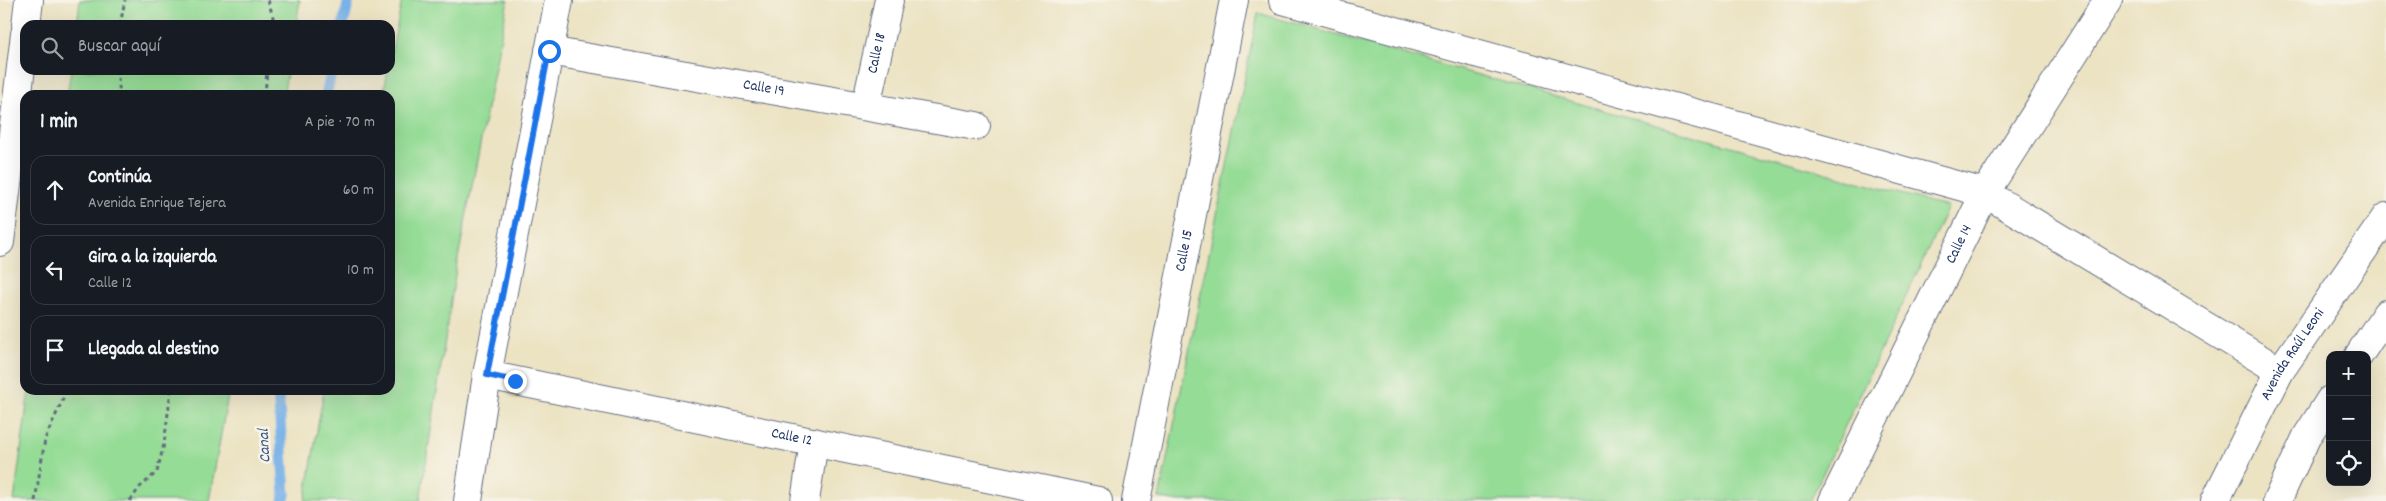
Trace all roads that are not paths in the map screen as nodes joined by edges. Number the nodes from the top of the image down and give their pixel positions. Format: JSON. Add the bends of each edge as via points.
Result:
{"nodes":[{"id":1,"x":29,"y":0,"type":"edge"},
{"id":2,"x":559,"y":0,"type":"edge"},
{"id":3,"x":889,"y":0,"type":"edge"},
{"id":4,"x":1234,"y":0,"type":"edge"},
{"id":5,"x":1282,"y":0,"type":"edge"},
{"id":6,"x":2108,"y":0,"type":"edge"},
{"id":7,"x":27,"y":20,"type":"edge"},
{"id":8,"x":549,"y":51,"type":"junction"},
{"id":9,"x":20,"y":75,"type":"edge"},
{"id":10,"x":866,"y":106,"type":"junction"},
{"id":11,"x":976,"y":126,"type":"dead end"},
{"id":12,"x":1986,"y":193,"type":"junction"},
{"id":13,"x":2386,"y":217,"type":"edge"},
{"id":14,"x":0,"y":242,"type":"edge"},
{"id":15,"x":2386,"y":314,"type":"edge"},
{"id":16,"x":2362,"y":351,"type":"edge"},
{"id":17,"x":2280,"y":370,"type":"junction"},
{"id":18,"x":487,"y":375,"type":"junction"},
{"id":19,"x":2326,"y":406,"type":"edge"},
{"id":20,"x":814,"y":442,"type":"junction"},
{"id":21,"x":468,"y":501,"type":"edge"},
{"id":22,"x":805,"y":501,"type":"edge"},
{"id":23,"x":1098,"y":501,"type":"edge"},
{"id":24,"x":1136,"y":501,"type":"edge"},
{"id":25,"x":1833,"y":501,"type":"edge"},
{"id":26,"x":2215,"y":501,"type":"edge"},
{"id":27,"x":2277,"y":501,"type":"edge"}],
"edges":[{"from":1,"to":7,"type":"street"},
{"from":2,"to":8,"type":"street"},
{"from":3,"to":10,"type":"street","name":"Calle 18"},
{"from":4,"to":24,"type":"street","name":"Calle 15"},
{"from":5,"to":12,"type":"street"},
{"from":6,"to":12,"type":"street","name":"Calle 14"},
{"from":8,"to":10,"type":"street","name":"Calle 19"},
{"from":8,"to":18,"type":"street"},
{"from":9,"to":14,"type":"street"},
{"from":10,"to":11,"type":"street","name":"Calle 19"},
{"from":12,"to":17,"type":"street"},
{"from":12,"to":25,"type":"street","name":"Calle 14"},
{"from":13,"to":17,"type":"street","name":"Avenida Raúl Leoni"},
{"from":15,"to":16,"type":"street"},
{"from":17,"to":26,"type":"street","name":"Avenida Raúl Leoni"},
{"from":18,"to":20,"type":"street","name":"Calle 12"},
{"from":18,"to":21,"type":"street"},
{"from":19,"to":27,"type":"street","via":[[2306,436]]},
{"from":20,"to":22,"type":"street"},
{"from":20,"to":23,"type":"street","name":"Calle 12"}]}
